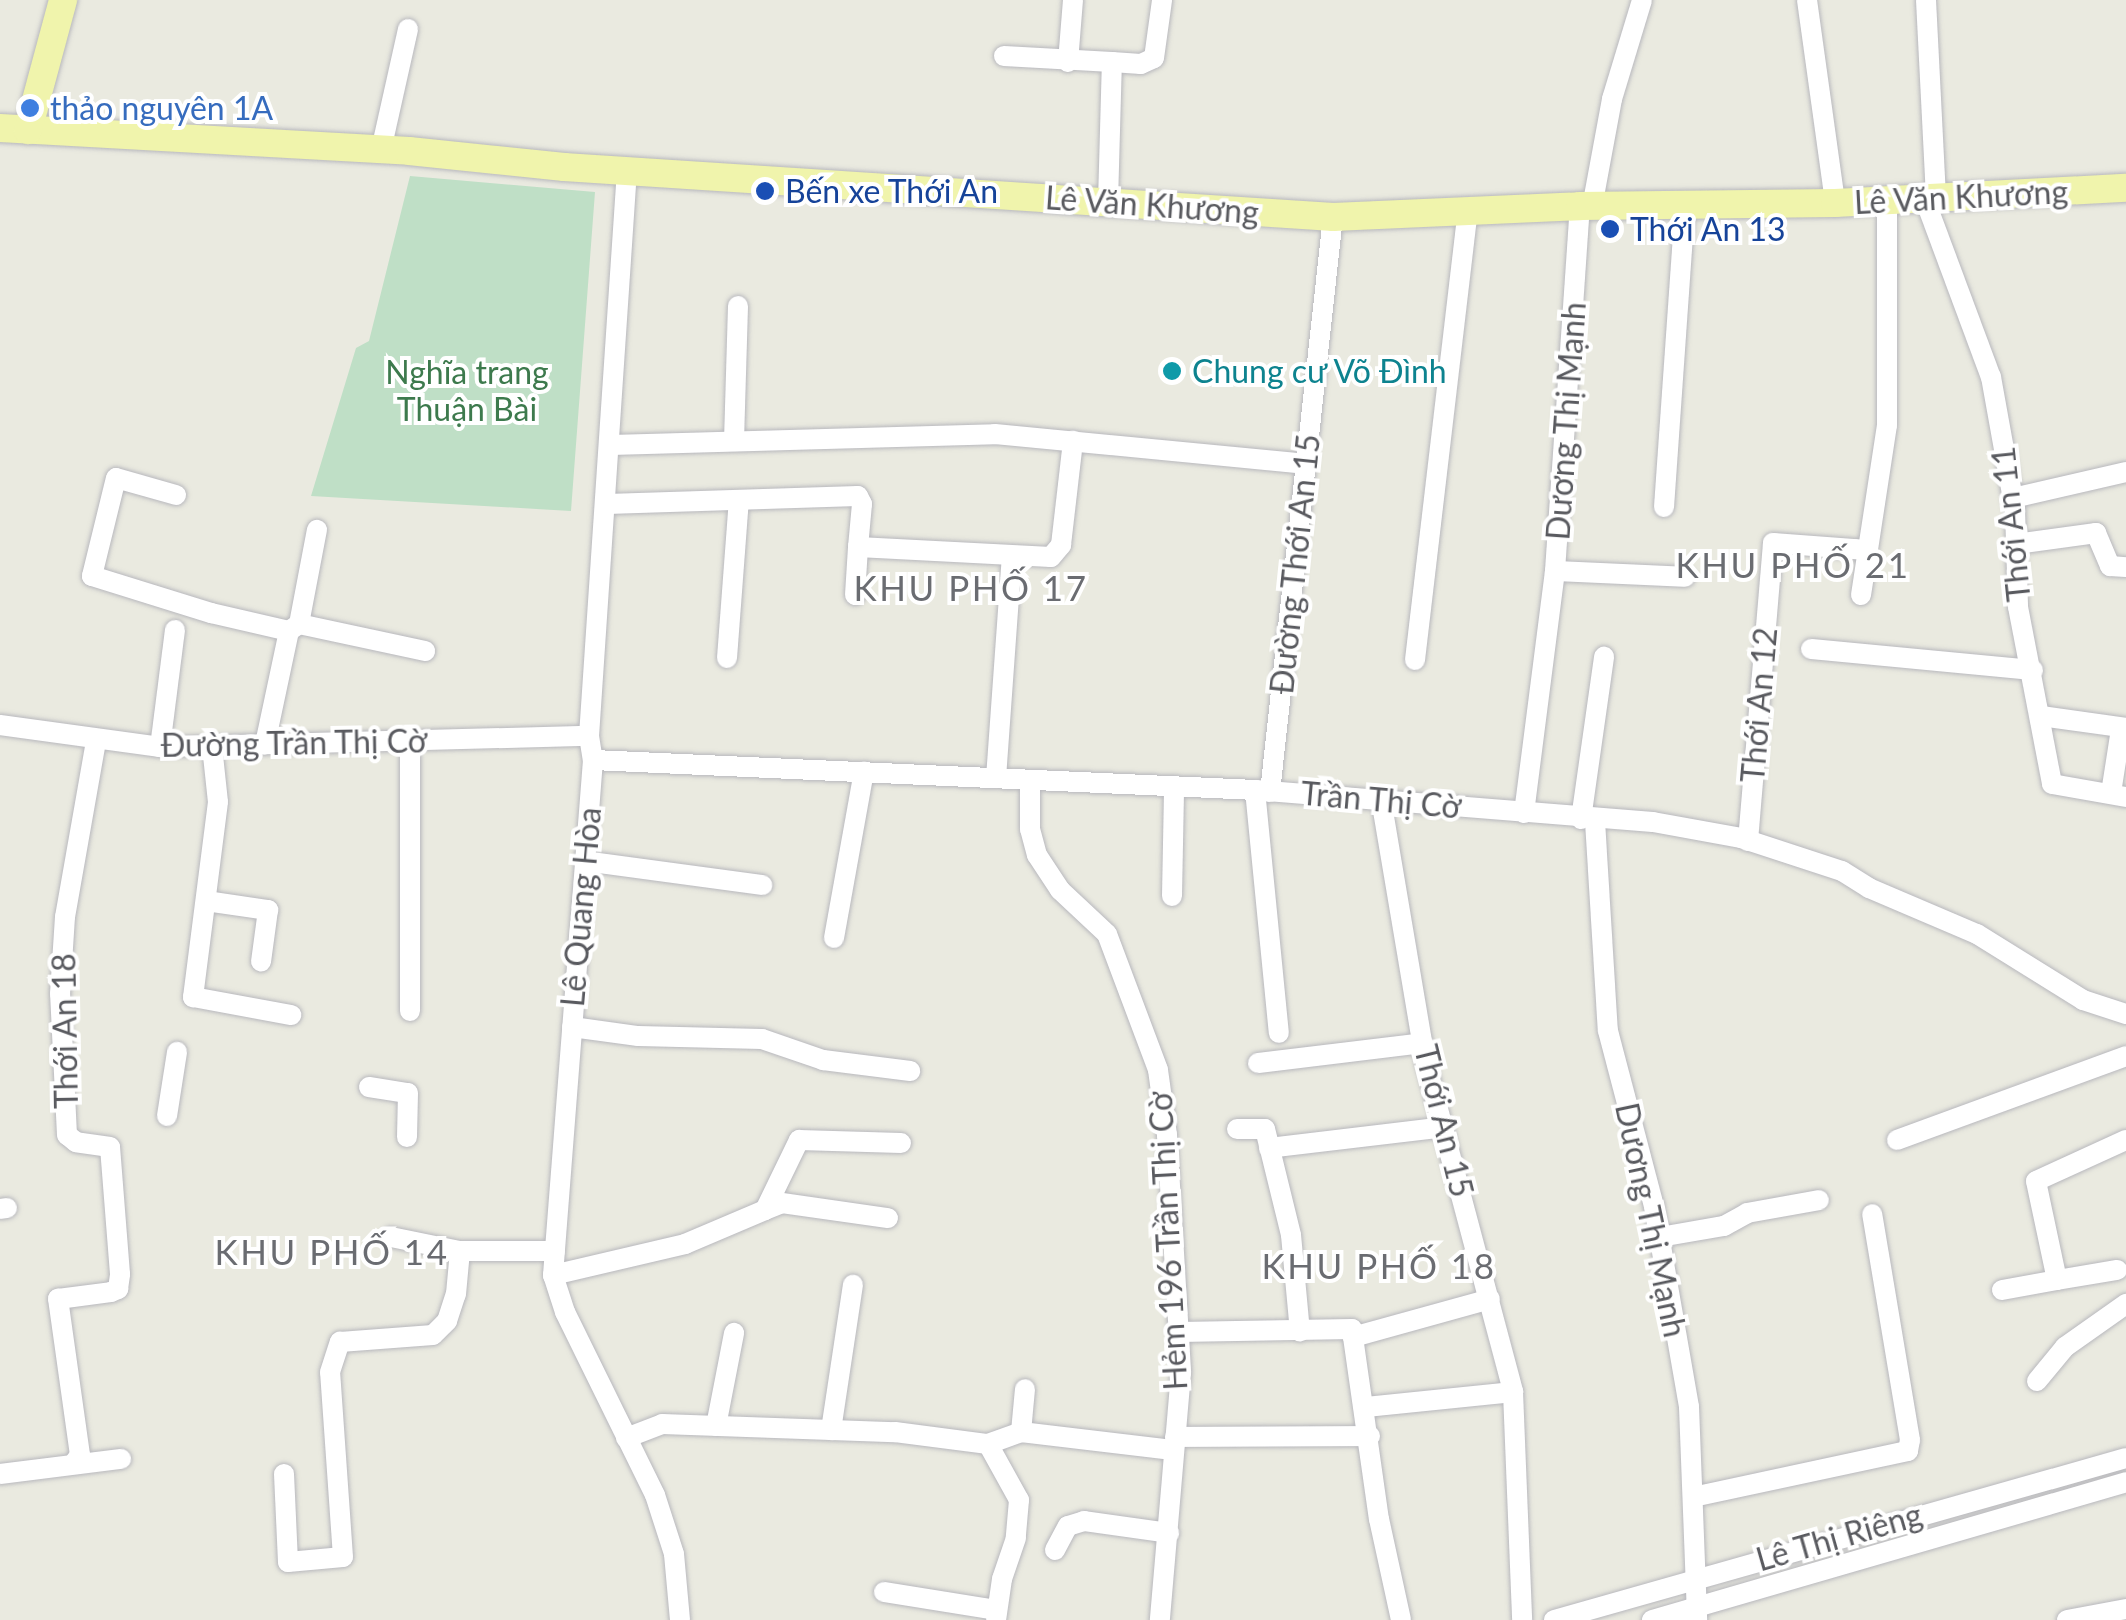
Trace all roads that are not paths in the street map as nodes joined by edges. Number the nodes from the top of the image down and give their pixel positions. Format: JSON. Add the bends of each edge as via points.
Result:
{"nodes":[{"id":1,"x":63,"y":0,"type":"edge"},
{"id":2,"x":1072,"y":0,"type":"edge"},
{"id":3,"x":1162,"y":0,"type":"edge"},
{"id":4,"x":1642,"y":0,"type":"edge"},
{"id":5,"x":1806,"y":0,"type":"edge"},
{"id":6,"x":1926,"y":0,"type":"edge"},
{"id":7,"x":408,"y":29,"type":"dead end"},
{"id":8,"x":1004,"y":56,"type":"dead end"},
{"id":9,"x":1068,"y":62,"type":"junction"},
{"id":10,"x":1112,"y":62,"type":"junction"},
{"id":11,"x":14,"y":129,"type":"edge"},
{"id":12,"x":381,"y":150,"type":"junction"},
{"id":13,"x":626,"y":170,"type":"junction"},
{"id":14,"x":2126,"y":188,"type":"edge"},
{"id":15,"x":1931,"y":199,"type":"junction"},
{"id":16,"x":1887,"y":200,"type":"junction"},
{"id":17,"x":1108,"y":202,"type":"junction"},
{"id":18,"x":1835,"y":203,"type":"junction"},
{"id":19,"x":1586,"y":206,"type":"junction"},
{"id":20,"x":1685,"y":206,"type":"junction"},
{"id":21,"x":1468,"y":211,"type":"junction"},
{"id":22,"x":1333,"y":217,"type":"junction"},
{"id":23,"x":738,"y":306,"type":"dead end"},
{"id":24,"x":734,"y":440,"type":"junction"},
{"id":25,"x":1072,"y":441,"type":"junction"},
{"id":26,"x":611,"y":446,"type":"junction"},
{"id":27,"x":1306,"y":464,"type":"junction"},
{"id":28,"x":2126,"y":472,"type":"edge"},
{"id":29,"x":176,"y":496,"type":"dead end"},
{"id":30,"x":2012,"y":498,"type":"junction"},
{"id":31,"x":739,"y":500,"type":"junction"},
{"id":32,"x":608,"y":504,"type":"junction"},
{"id":33,"x":1664,"y":507,"type":"dead end"},
{"id":34,"x":317,"y":530,"type":"dead end"},
{"id":35,"x":2016,"y":544,"type":"junction"},
{"id":36,"x":858,"y":547,"type":"junction"},
{"id":37,"x":1868,"y":550,"type":"junction"},
{"id":38,"x":1012,"y":557,"type":"junction"},
{"id":39,"x":2126,"y":567,"type":"edge"},
{"id":40,"x":1556,"y":571,"type":"junction"},
{"id":41,"x":1685,"y":577,"type":"dead end"},
{"id":42,"x":855,"y":595,"type":"dead end"},
{"id":43,"x":1860,"y":595,"type":"dead end"},
{"id":44,"x":294,"y":627,"type":"junction"},
{"id":45,"x":175,"y":630,"type":"dead end"},
{"id":46,"x":1812,"y":649,"type":"dead end"},
{"id":47,"x":425,"y":651,"type":"dead end"},
{"id":48,"x":1604,"y":657,"type":"dead end"},
{"id":49,"x":727,"y":658,"type":"dead end"},
{"id":50,"x":1415,"y":660,"type":"dead end"},
{"id":51,"x":2032,"y":670,"type":"junction"},
{"id":52,"x":2040,"y":716,"type":"junction"},
{"id":53,"x":0,"y":726,"type":"edge"},
{"id":54,"x":2124,"y":728,"type":"edge"},
{"id":55,"x":589,"y":736,"type":"junction"},
{"id":56,"x":96,"y":741,"type":"junction"},
{"id":57,"x":410,"y":741,"type":"junction"},
{"id":58,"x":265,"y":744,"type":"junction"},
{"id":59,"x":212,"y":746,"type":"junction"},
{"id":60,"x":160,"y":747,"type":"junction"},
{"id":61,"x":593,"y":760,"type":"junction"},
{"id":62,"x":864,"y":772,"type":"junction"},
{"id":63,"x":996,"y":778,"type":"junction"},
{"id":64,"x":1030,"y":780,"type":"junction"},
{"id":65,"x":1174,"y":786,"type":"junction"},
{"id":66,"x":1262,"y":791,"type":"junction"},
{"id":67,"x":2119,"y":795,"type":"edge"},
{"id":68,"x":1382,"y":799,"type":"junction"},
{"id":69,"x":1524,"y":813,"type":"junction"},
{"id":70,"x":1588,"y":820,"type":"junction"},
{"id":71,"x":1748,"y":841,"type":"junction"},
{"id":72,"x":584,"y":861,"type":"junction"},
{"id":73,"x":762,"y":885,"type":"dead end"},
{"id":74,"x":1172,"y":896,"type":"dead end"},
{"id":75,"x":206,"y":901,"type":"junction"},
{"id":76,"x":834,"y":938,"type":"dead end"},
{"id":77,"x":261,"y":962,"type":"dead end"},
{"id":78,"x":410,"y":1012,"type":"dead end"},
{"id":79,"x":2126,"y":1014,"type":"edge"},
{"id":80,"x":291,"y":1015,"type":"dead end"},
{"id":81,"x":572,"y":1027,"type":"junction"},
{"id":82,"x":1279,"y":1032,"type":"dead end"},
{"id":83,"x":1422,"y":1044,"type":"junction"},
{"id":84,"x":176,"y":1052,"type":"dead end"},
{"id":85,"x":2126,"y":1056,"type":"edge"},
{"id":86,"x":1258,"y":1063,"type":"dead end"},
{"id":87,"x":910,"y":1071,"type":"dead end"},
{"id":88,"x":369,"y":1087,"type":"dead end"},
{"id":89,"x":167,"y":1116,"type":"dead end"},
{"id":90,"x":1444,"y":1127,"type":"junction"},
{"id":91,"x":1237,"y":1129,"type":"dead end"},
{"id":92,"x":407,"y":1136,"type":"dead end"},
{"id":93,"x":1898,"y":1140,"type":"dead end"},
{"id":94,"x":2126,"y":1140,"type":"edge"},
{"id":95,"x":901,"y":1143,"type":"dead end"},
{"id":96,"x":1269,"y":1148,"type":"junction"},
{"id":97,"x":1819,"y":1200,"type":"dead end"},
{"id":98,"x":765,"y":1210,"type":"junction"},
{"id":99,"x":1872,"y":1214,"type":"dead end"},
{"id":100,"x":888,"y":1218,"type":"dead end"},
{"id":101,"x":390,"y":1237,"type":"dead end"},
{"id":102,"x":1660,"y":1237,"type":"junction"},
{"id":103,"x":460,"y":1251,"type":"junction"},
{"id":104,"x":554,"y":1252,"type":"junction"},
{"id":105,"x":2117,"y":1270,"type":"dead end"},
{"id":106,"x":553,"y":1275,"type":"junction"},
{"id":107,"x":2057,"y":1280,"type":"junction"},
{"id":108,"x":853,"y":1285,"type":"dead end"},
{"id":109,"x":2002,"y":1290,"type":"dead end"},
{"id":110,"x":1490,"y":1299,"type":"junction"},
{"id":111,"x":2126,"y":1304,"type":"edge"},
{"id":112,"x":1179,"y":1332,"type":"junction"},
{"id":113,"x":1300,"y":1332,"type":"junction"},
{"id":114,"x":734,"y":1333,"type":"dead end"},
{"id":115,"x":1353,"y":1337,"type":"junction"},
{"id":116,"x":2037,"y":1381,"type":"dead end"},
{"id":117,"x":1025,"y":1389,"type":"dead end"},
{"id":118,"x":1513,"y":1392,"type":"junction"},
{"id":119,"x":1366,"y":1407,"type":"junction"},
{"id":120,"x":716,"y":1426,"type":"junction"},
{"id":121,"x":831,"y":1430,"type":"junction"},
{"id":122,"x":1020,"y":1432,"type":"junction"},
{"id":123,"x":1370,"y":1436,"type":"junction"},
{"id":124,"x":626,"y":1438,"type":"junction"},
{"id":125,"x":988,"y":1444,"type":"junction"},
{"id":126,"x":1174,"y":1444,"type":"junction"},
{"id":127,"x":2126,"y":1458,"type":"edge"},
{"id":128,"x":121,"y":1459,"type":"dead end"},
{"id":129,"x":74,"y":1462,"type":"junction"},
{"id":130,"x":0,"y":1474,"type":"edge"},
{"id":131,"x":284,"y":1474,"type":"dead end"},
{"id":132,"x":2126,"y":1482,"type":"edge"},
{"id":133,"x":1692,"y":1496,"type":"junction"},
{"id":134,"x":1169,"y":1533,"type":"junction"},
{"id":135,"x":1055,"y":1550,"type":"dead end"},
{"id":136,"x":1696,"y":1578,"type":"junction"},
{"id":137,"x":884,"y":1592,"type":"dead end"},
{"id":138,"x":2126,"y":1608,"type":"edge"},
{"id":139,"x":1697,"y":1613,"type":"edge"},
{"id":140,"x":996,"y":1615,"type":"edge"},
{"id":141,"x":680,"y":1620,"type":"edge"},
{"id":142,"x":1160,"y":1620,"type":"edge"},
{"id":143,"x":1401,"y":1620,"type":"edge"},
{"id":144,"x":1522,"y":1620,"type":"edge"},
{"id":145,"x":1554,"y":1620,"type":"edge"},
{"id":146,"x":1652,"y":1620,"type":"edge"},
{"id":147,"x":2068,"y":1620,"type":"edge"}],
"edges":[{"from":1,"to":11,"type":"main road"},
{"from":2,"to":9,"type":"street"},
{"from":3,"to":10,"type":"street","via":[[1154,58]]},
{"from":4,"to":19,"type":"street","name":"Dương Thị Mạnh"},
{"from":5,"to":18,"type":"street"},
{"from":6,"to":15,"type":"street","name":"Thới An 11"},
{"from":7,"to":12,"type":"street"},
{"from":8,"to":9,"type":"street"},
{"from":9,"to":10,"type":"street"},
{"from":10,"to":17,"type":"street"},
{"from":11,"to":12,"type":"main road","name":"Lê Văn Khương"},
{"from":12,"to":13,"type":"main road","name":"Lê Văn Khương"},
{"from":13,"to":17,"type":"main road","name":"Lê Văn Khương"},
{"from":13,"to":26,"type":"street","name":"Lê Quang Hòa"},
{"from":14,"to":15,"type":"main road","name":"Lê Văn Khương"},
{"from":15,"to":16,"type":"main road","name":"Lê Văn Khương"},
{"from":15,"to":30,"type":"street","name":"Thới An 11","via":[[1991,377]]},
{"from":16,"to":18,"type":"main road","name":"Lê Văn Khương"},
{"from":16,"to":37,"type":"street","via":[[1887,425]]},
{"from":17,"to":22,"type":"main road","name":"Lê Văn Khương"},
{"from":18,"to":20,"type":"main road","name":"Lê Văn Khương"},
{"from":19,"to":20,"type":"main road","name":"Lê Văn Khương"},
{"from":19,"to":21,"type":"main road","name":"Lê Văn Khương"},
{"from":19,"to":40,"type":"street","name":"Dương Thị Mạnh"},
{"from":20,"to":33,"type":"street"},
{"from":21,"to":22,"type":"main road","name":"Lê Văn Khương"},
{"from":21,"to":50,"type":"street"},
{"from":22,"to":27,"type":"street","name":"Đường Thới An 15"},
{"from":23,"to":24,"type":"street"},
{"from":24,"to":25,"type":"street","via":[[995,434]]},
{"from":24,"to":26,"type":"street"},
{"from":25,"to":27,"type":"street"},
{"from":25,"to":38,"type":"street","via":[[1060,548],[1051,557]]},
{"from":26,"to":32,"type":"street","name":"Lê Quang Hòa"},
{"from":27,"to":66,"type":"street","name":"Đường Thới An 15"},
{"from":28,"to":30,"type":"street"},
{"from":29,"to":44,"type":"street","via":[[116,478],[92,576],[210,613]]},
{"from":30,"to":35,"type":"street","name":"Thới An 11"},
{"from":31,"to":32,"type":"street"},
{"from":31,"to":36,"type":"street","via":[[860,496]]},
{"from":31,"to":49,"type":"street"},
{"from":32,"to":55,"type":"street","name":"Lê Quang Hòa"},
{"from":34,"to":44,"type":"street"},
{"from":35,"to":39,"type":"street","via":[[2096,533],[2110,566]]},
{"from":35,"to":51,"type":"street","name":"Thới An 11","via":[[2018,607]]},
{"from":36,"to":38,"type":"street"},
{"from":36,"to":42,"type":"street"},
{"from":37,"to":43,"type":"street"},
{"from":37,"to":71,"type":"street","name":"Thới An 12","via":[[1773,543]]},
{"from":38,"to":63,"type":"street"},
{"from":40,"to":41,"type":"street"},
{"from":40,"to":69,"type":"street","name":"Dương Thị Mạnh"},
{"from":44,"to":47,"type":"street"},
{"from":44,"to":58,"type":"street"},
{"from":45,"to":60,"type":"street"},
{"from":46,"to":51,"type":"street"},
{"from":48,"to":70,"type":"street","name":"Dương Thị Mạnh"},
{"from":51,"to":52,"type":"street","name":"Thới An 11"},
{"from":52,"to":54,"type":"street"},
{"from":52,"to":67,"type":"street","name":"Thới An 11","via":[[2052,784]]},
{"from":53,"to":56,"type":"street","name":"Đường Trần Thị Cờ"},
{"from":54,"to":67,"type":"street"},
{"from":55,"to":57,"type":"street","name":"Đường Trần Thị Cờ"},
{"from":55,"to":61,"type":"street","name":"Lê Quang Hòa"},
{"from":56,"to":60,"type":"street","name":"Đường Trần Thị Cờ"},
{"from":56,"to":129,"type":"street","name":"Thới An 18","via":[[64,917],[60,994],[67,1136],[110,1148],[120,1274],[111,1292],[58,1299],[80,1455]]},
{"from":57,"to":58,"type":"street","name":"Đường Trần Thị Cờ"},
{"from":57,"to":78,"type":"street"},
{"from":58,"to":59,"type":"street","name":"Đường Trần Thị Cờ"},
{"from":59,"to":60,"type":"street","name":"Đường Trần Thị Cờ"},
{"from":59,"to":75,"type":"street","via":[[218,802]]},
{"from":61,"to":62,"type":"street","name":"Trần Thị Cờ"},
{"from":61,"to":72,"type":"street","name":"Lê Quang Hòa"},
{"from":62,"to":63,"type":"street","name":"Trần Thị Cờ"},
{"from":62,"to":76,"type":"street"},
{"from":63,"to":64,"type":"street","name":"Trần Thị Cờ"},
{"from":64,"to":65,"type":"street","name":"Trần Thị Cờ"},
{"from":64,"to":112,"type":"street","name":"Hẻm 196 Trần Thị Cờ","via":[[1037,855],[1060,890],[1107,934],[1158,1070]]},
{"from":65,"to":66,"type":"street","name":"Trần Thị Cờ"},
{"from":65,"to":74,"type":"street"},
{"from":66,"to":68,"type":"street","name":"Trần Thị Cờ"},
{"from":66,"to":82,"type":"street","name":"Đường Thới An 15"},
{"from":68,"to":69,"type":"street","name":"Trần Thị Cờ"},
{"from":68,"to":83,"type":"street","name":"Thới An 15"},
{"from":69,"to":70,"type":"street","name":"Trần Thị Cờ"},
{"from":70,"to":71,"type":"street","name":"Trần Thị Cờ","via":[[1653,822]]},
{"from":70,"to":102,"type":"street","name":"Dương Thị Mạnh","via":[[1608,1031]]},
{"from":71,"to":79,"type":"street","name":"Trần Thị Cờ","via":[[1842,871],[1931,911],[2083,1000]]},
{"from":72,"to":73,"type":"street"},
{"from":72,"to":81,"type":"street","name":"Lê Quang Hòa"},
{"from":75,"to":77,"type":"street","via":[[268,910]]},
{"from":75,"to":80,"type":"street","via":[[193,997]]},
{"from":81,"to":87,"type":"street","via":[[762,1039],[823,1060]]},
{"from":81,"to":104,"type":"street","name":"Lê Quang Hòa"},
{"from":83,"to":86,"type":"street"},
{"from":83,"to":90,"type":"street","name":"Thới An 15"},
{"from":84,"to":89,"type":"street"},
{"from":85,"to":93,"type":"street"},
{"from":88,"to":92,"type":"street","via":[[408,1094]]},
{"from":90,"to":96,"type":"street"},
{"from":90,"to":110,"type":"street","name":"Thới An 15"},
{"from":91,"to":96,"type":"street","via":[[1265,1129]]},
{"from":94,"to":107,"type":"street","via":[[2036,1180]]},
{"from":95,"to":98,"type":"street","via":[[799,1140]]},
{"from":96,"to":113,"type":"street","via":[[1291,1234]]},
{"from":97,"to":102,"type":"street"},
{"from":98,"to":100,"type":"street","via":[[782,1202]]},
{"from":98,"to":106,"type":"street","via":[[685,1244]]},
{"from":99,"to":133,"type":"street","via":[[1908,1451]]},
{"from":101,"to":103,"type":"street"},
{"from":102,"to":133,"type":"street","name":"Dương Thị Mạnh","via":[[1689,1407]]},
{"from":103,"to":104,"type":"street"},
{"from":103,"to":131,"type":"street","via":[[456,1294],[447,1321],[434,1334],[340,1342],[330,1372],[342,1557],[288,1562]]},
{"from":104,"to":106,"type":"street","name":"Lê Quang Hòa"},
{"from":105,"to":107,"type":"street"},
{"from":106,"to":124,"type":"street","name":"Lê Quang Hòa"},
{"from":107,"to":109,"type":"street"},
{"from":108,"to":121,"type":"street"},
{"from":110,"to":115,"type":"street"},
{"from":110,"to":118,"type":"street","name":"Thới An 15"},
{"from":111,"to":116,"type":"street","via":[[2065,1347]]},
{"from":112,"to":113,"type":"street"},
{"from":112,"to":126,"type":"street","name":"Hẻm 196 Trần Thị Cờ"},
{"from":113,"to":115,"type":"street","via":[[1352,1330]]},
{"from":114,"to":120,"type":"street"},
{"from":115,"to":119,"type":"street"},
{"from":117,"to":122,"type":"street"},
{"from":118,"to":119,"type":"street"},
{"from":118,"to":144,"type":"street","name":"Thới An 15"},
{"from":119,"to":123,"type":"street"},
{"from":120,"to":121,"type":"street"},
{"from":120,"to":124,"type":"street","via":[[662,1424]]},
{"from":121,"to":125,"type":"street"},
{"from":122,"to":125,"type":"street"},
{"from":122,"to":126,"type":"street"},
{"from":123,"to":126,"type":"street"},
{"from":123,"to":143,"type":"street"},
{"from":124,"to":141,"type":"street","name":"Lê Quang Hòa","via":[[674,1554]]},
{"from":125,"to":140,"type":"street","via":[[1019,1500]]},
{"from":126,"to":134,"type":"street","name":"Hẻm 196 Trần Thị Cờ"},
{"from":127,"to":136,"type":"street","name":"Lê Thị Riêng"},
{"from":128,"to":129,"type":"street"},
{"from":129,"to":130,"type":"street"},
{"from":132,"to":139,"type":"street","name":"Lê Thị Riêng"},
{"from":133,"to":136,"type":"street","name":"Dương Thị Mạnh"},
{"from":134,"to":135,"type":"street","via":[[1084,1521],[1068,1526]]},
{"from":134,"to":142,"type":"street","name":"Hẻm 196 Trần Thị Cờ"},
{"from":136,"to":139,"type":"street","name":"Dương Thị Mạnh"},
{"from":136,"to":145,"type":"street","name":"Lê Thị Riêng"},
{"from":137,"to":140,"type":"street"},
{"from":138,"to":147,"type":"street"},
{"from":139,"to":146,"type":"street","name":"Lê Thị Riêng"}]}
